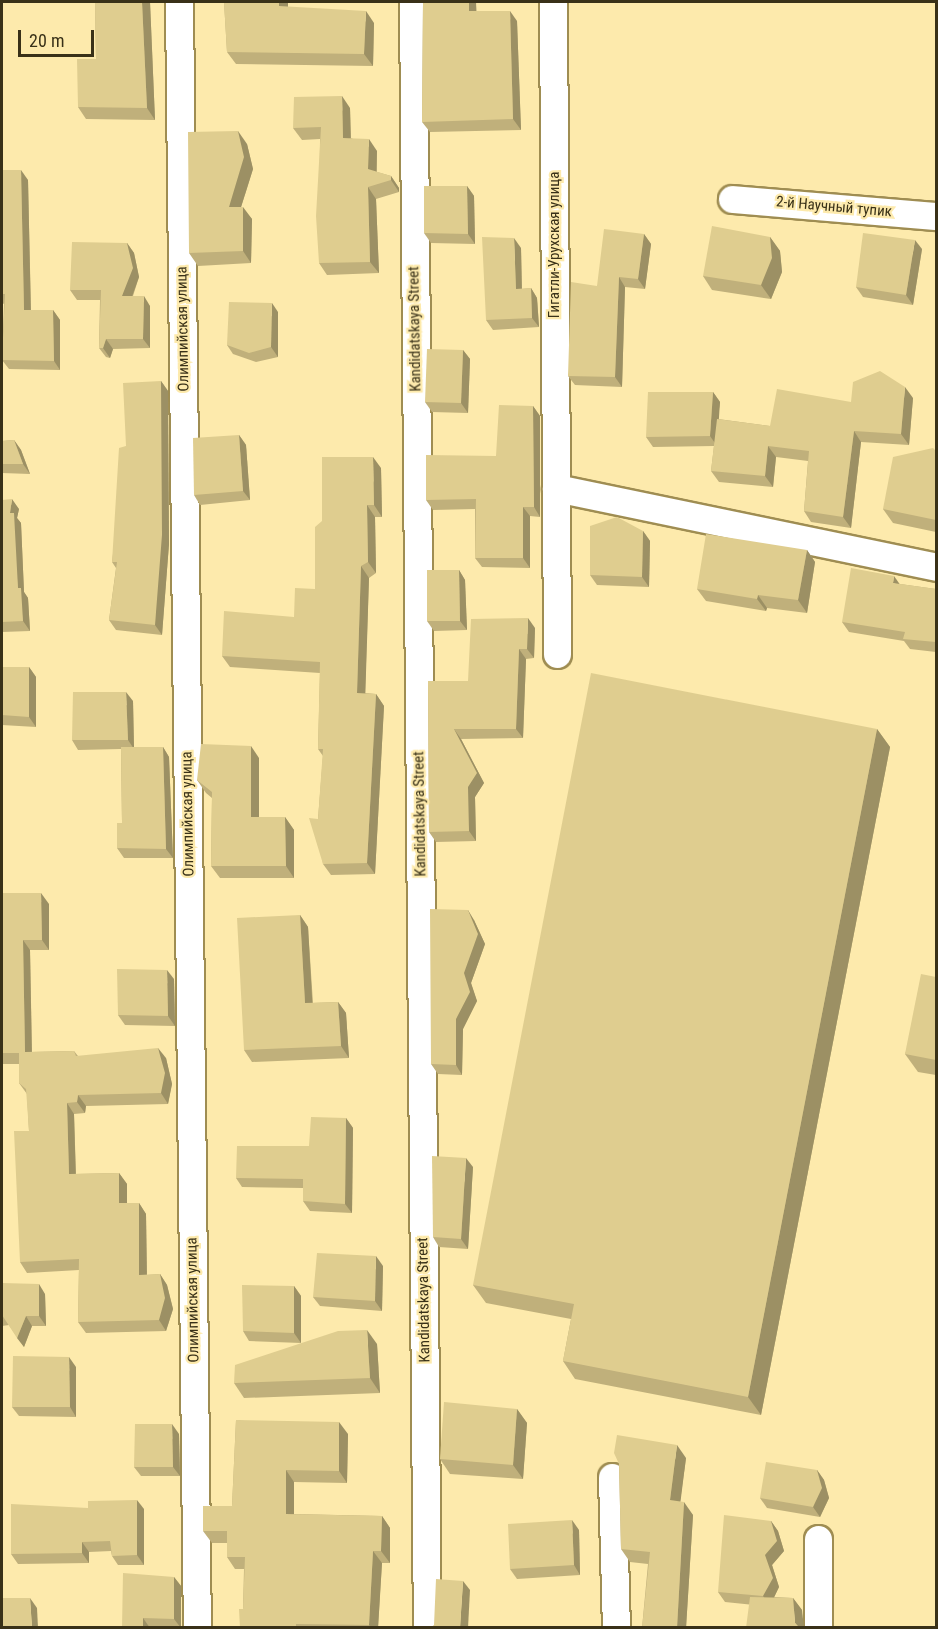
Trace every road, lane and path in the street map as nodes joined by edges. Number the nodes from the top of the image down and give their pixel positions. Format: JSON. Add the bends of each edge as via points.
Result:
{"nodes":[{"id":1,"x":179,"y":2,"type":"edge"},
{"id":2,"x":412,"y":2,"type":"edge"},
{"id":3,"x":553,"y":2,"type":"edge"},
{"id":4,"x":732,"y":199,"type":"dead end"},
{"id":5,"x":936,"y":216,"type":"edge"},
{"id":6,"x":556,"y":488,"type":"junction"},
{"id":7,"x":936,"y":567,"type":"edge"},
{"id":8,"x":557,"y":654,"type":"dead end"},
{"id":9,"x":612,"y":1478,"type":"dead end"},
{"id":10,"x":818,"y":1539,"type":"dead end"},
{"id":11,"x":197,"y":1628,"type":"edge"},
{"id":12,"x":427,"y":1628,"type":"edge"},
{"id":13,"x":616,"y":1628,"type":"edge"},
{"id":14,"x":818,"y":1628,"type":"edge"}],
"edges":[{"from":1,"to":11,"type":"street","name":"Олимпийская улица"},
{"from":2,"to":12,"type":"street","name":"Kandidatskaya Street"},
{"from":3,"to":6,"type":"street","name":"Гигатли-Урухская улица"},
{"from":4,"to":5,"type":"street","name":"2-й Научный тупик"},
{"from":6,"to":7,"type":"street"},
{"from":6,"to":8,"type":"street","name":"Гигатли-Урухская улица"},
{"from":9,"to":13,"type":"street"},
{"from":10,"to":14,"type":"street"}]}
